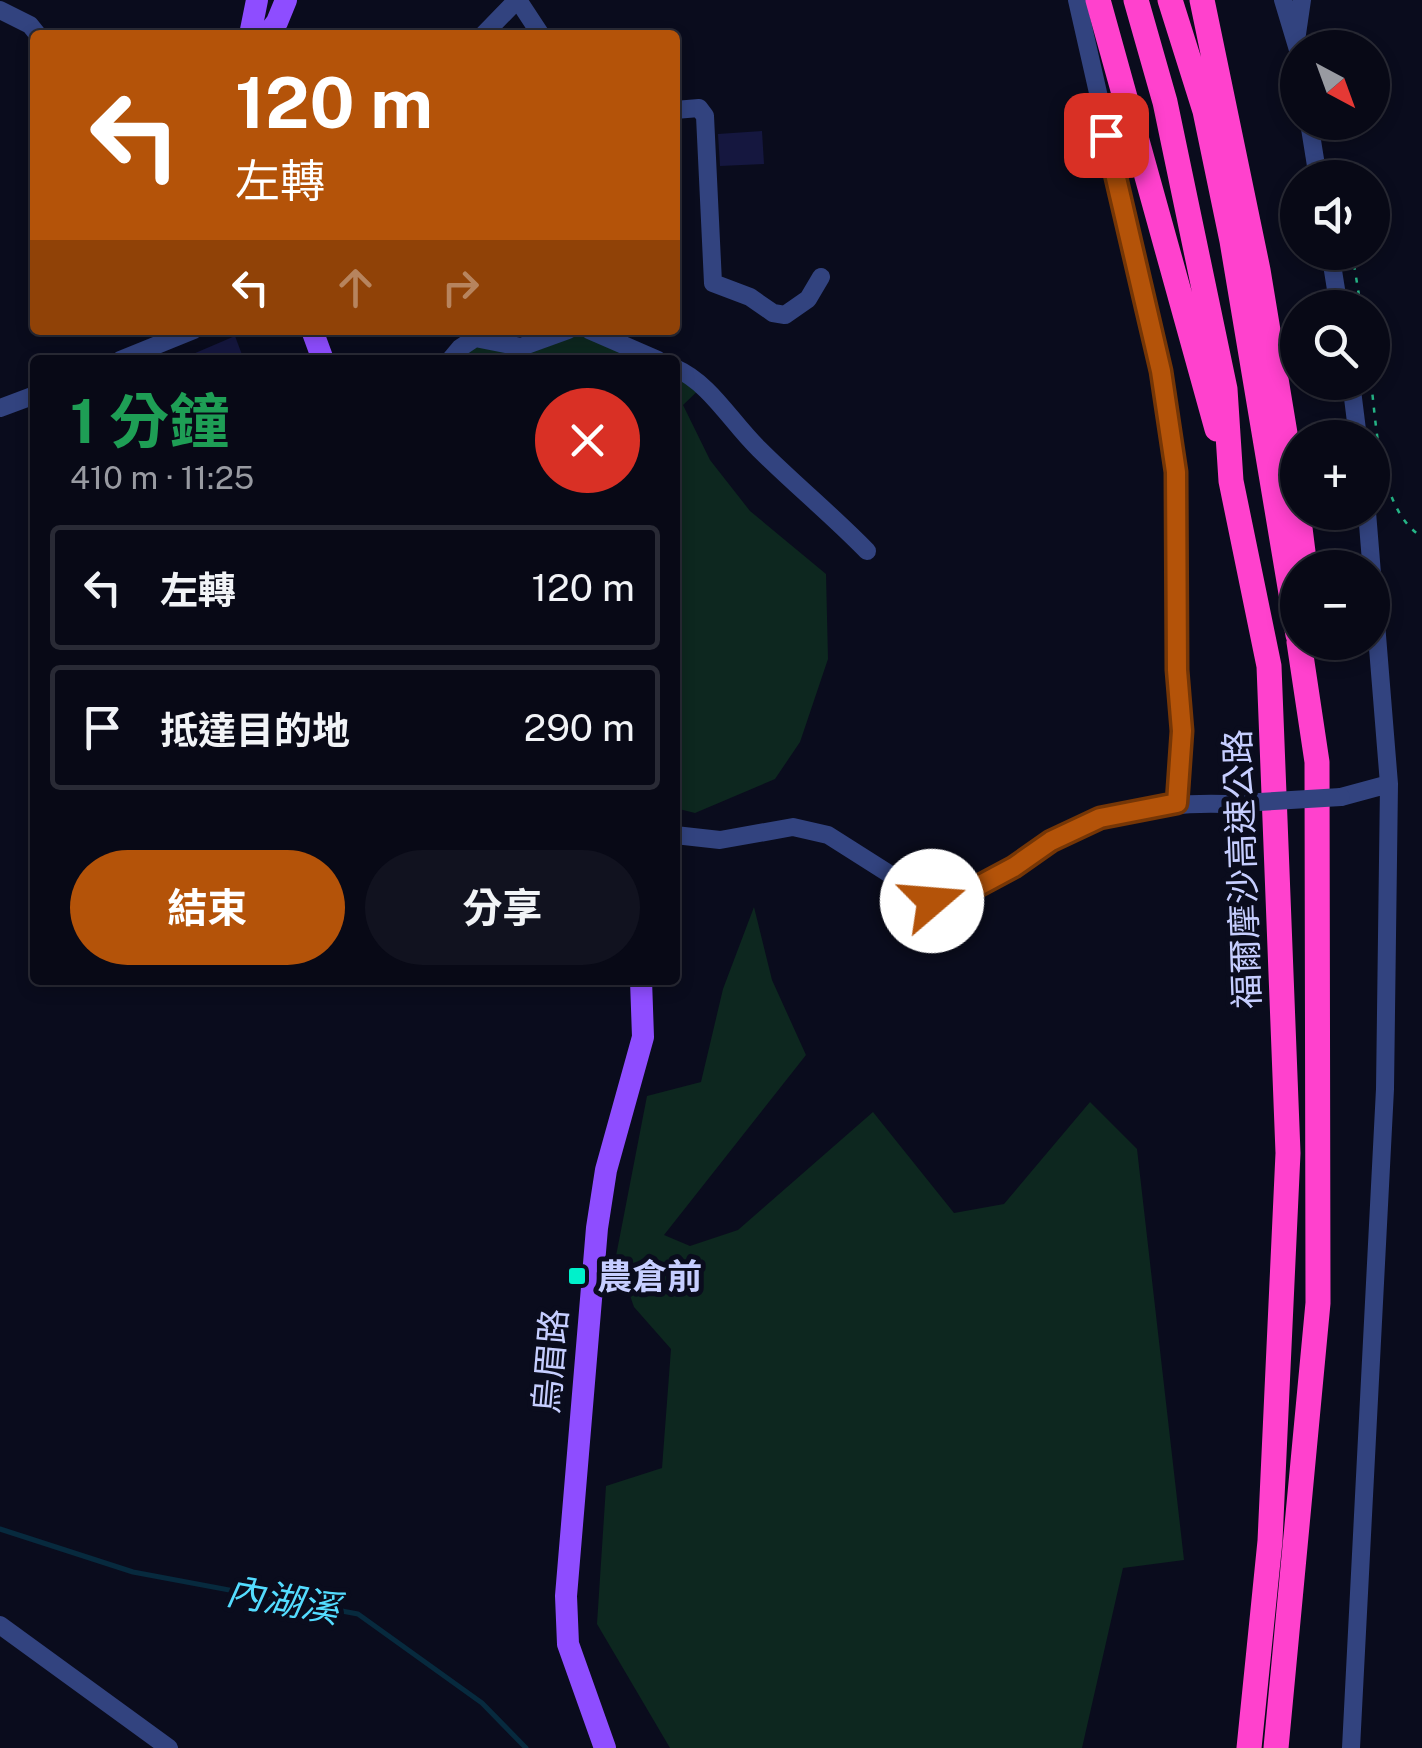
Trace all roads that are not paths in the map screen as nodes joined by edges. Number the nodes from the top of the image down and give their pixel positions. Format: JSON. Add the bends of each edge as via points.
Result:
{"nodes":[{"id":1,"x":257,"y":0,"type":"edge"},
{"id":2,"x":286,"y":0,"type":"edge"},
{"id":3,"x":518,"y":0,"type":"edge"},
{"id":4,"x":1077,"y":0,"type":"edge"},
{"id":5,"x":1098,"y":0,"type":"edge"},
{"id":6,"x":1136,"y":0,"type":"edge"},
{"id":7,"x":1170,"y":0,"type":"edge"},
{"id":8,"x":1202,"y":0,"type":"edge"},
{"id":9,"x":1283,"y":0,"type":"edge"},
{"id":10,"x":1302,"y":0,"type":"edge"},
{"id":11,"x":0,"y":10,"type":"edge"},
{"id":12,"x":34,"y":30,"type":"edge"},
{"id":13,"x":252,"y":30,"type":"edge"},
{"id":14,"x":271,"y":30,"type":"edge"},
{"id":15,"x":488,"y":30,"type":"edge"},
{"id":16,"x":537,"y":30,"type":"edge"},
{"id":17,"x":1292,"y":30,"type":"edge"},
{"id":18,"x":1299,"y":30,"type":"edge"},
{"id":19,"x":680,"y":110,"type":"edge"},
{"id":20,"x":821,"y":276,"type":"dead end"},
{"id":21,"x":182,"y":335,"type":"edge"},
{"id":22,"x":554,"y":335,"type":"edge"},
{"id":23,"x":600,"y":335,"type":"edge"},
{"id":24,"x":132,"y":355,"type":"edge"},
{"id":25,"x":454,"y":355,"type":"edge"},
{"id":26,"x":646,"y":355,"type":"edge"},
{"id":27,"x":680,"y":370,"type":"edge"},
{"id":28,"x":30,"y":397,"type":"edge"},
{"id":29,"x":0,"y":408,"type":"edge"},
{"id":30,"x":1283,"y":420,"type":"edge"},
{"id":31,"x":1232,"y":481,"type":"junction"},
{"id":32,"x":1368,"y":530,"type":"edge"},
{"id":33,"x":1284,"y":550,"type":"edge"},
{"id":34,"x":866,"y":551,"type":"dead end"},
{"id":35,"x":1302,"y":660,"type":"edge"},
{"id":36,"x":1311,"y":660,"type":"edge"},
{"id":37,"x":1317,"y":762,"type":"junction"},
{"id":38,"x":1389,"y":784,"type":"junction"},
{"id":39,"x":1177,"y":803,"type":"junction"},
{"id":40,"x":680,"y":835,"type":"edge"},
{"id":41,"x":641,"y":985,"type":"edge"},
{"id":42,"x":0,"y":1625,"type":"edge"},
{"id":43,"x":169,"y":1748,"type":"edge"},
{"id":44,"x":605,"y":1748,"type":"edge"},
{"id":45,"x":1248,"y":1748,"type":"edge"},
{"id":46,"x":1276,"y":1748,"type":"edge"},
{"id":47,"x":1351,"y":1748,"type":"edge"}],
"edges":[{"from":1,"to":13,"type":"main road"},
{"from":2,"to":14,"type":"main road"},
{"from":3,"to":15,"type":"street"},
{"from":3,"to":16,"type":"street"},
{"from":4,"to":39,"type":"street","via":[[1161,371],[1176,472],[1182,731]]},
{"from":5,"to":31,"type":"highway"},
{"from":6,"to":31,"type":"highway","name":"福爾摩沙高速公路","via":[[1165,102],[1225,389]]},
{"from":7,"to":33,"type":"highway","via":[[1205,111],[1232,241]]},
{"from":8,"to":30,"type":"highway"},
{"from":9,"to":17,"type":"street"},
{"from":10,"to":18,"type":"street"},
{"from":11,"to":12,"type":"street"},
{"from":19,"to":20,"type":"street","via":[[699,108],[705,116],[713,283],[785,315],[808,299]]},
{"from":21,"to":24,"type":"street"},
{"from":22,"to":25,"type":"street","via":[[520,347],[474,338]]},
{"from":23,"to":26,"type":"street"},
{"from":27,"to":34,"type":"street"},
{"from":28,"to":29,"type":"street"},
{"from":31,"to":45,"type":"highway","name":"福爾摩沙高速公路","via":[[1270,666],[1288,1153],[1270,1541]]},
{"from":32,"to":38,"type":"street"},
{"from":35,"to":37,"type":"highway","name":"福爾摩沙高速公路"},
{"from":36,"to":37,"type":"highway"},
{"from":37,"to":46,"type":"highway","name":"福爾摩沙高速公路","via":[[1318,1303]]},
{"from":38,"to":39,"type":"street","bridge":true,"via":[[1340,797]]},
{"from":38,"to":47,"type":"street","via":[[1385,1089]]},
{"from":39,"to":40,"type":"street","via":[[1100,818],[971,890],[932,901],[828,835],[793,827],[720,840]]},
{"from":41,"to":44,"type":"main road","name":"烏眉路","via":[[643,1036],[606,1170],[598,1228],[566,1596],[568,1644]]},
{"from":42,"to":43,"type":"street"}]}
